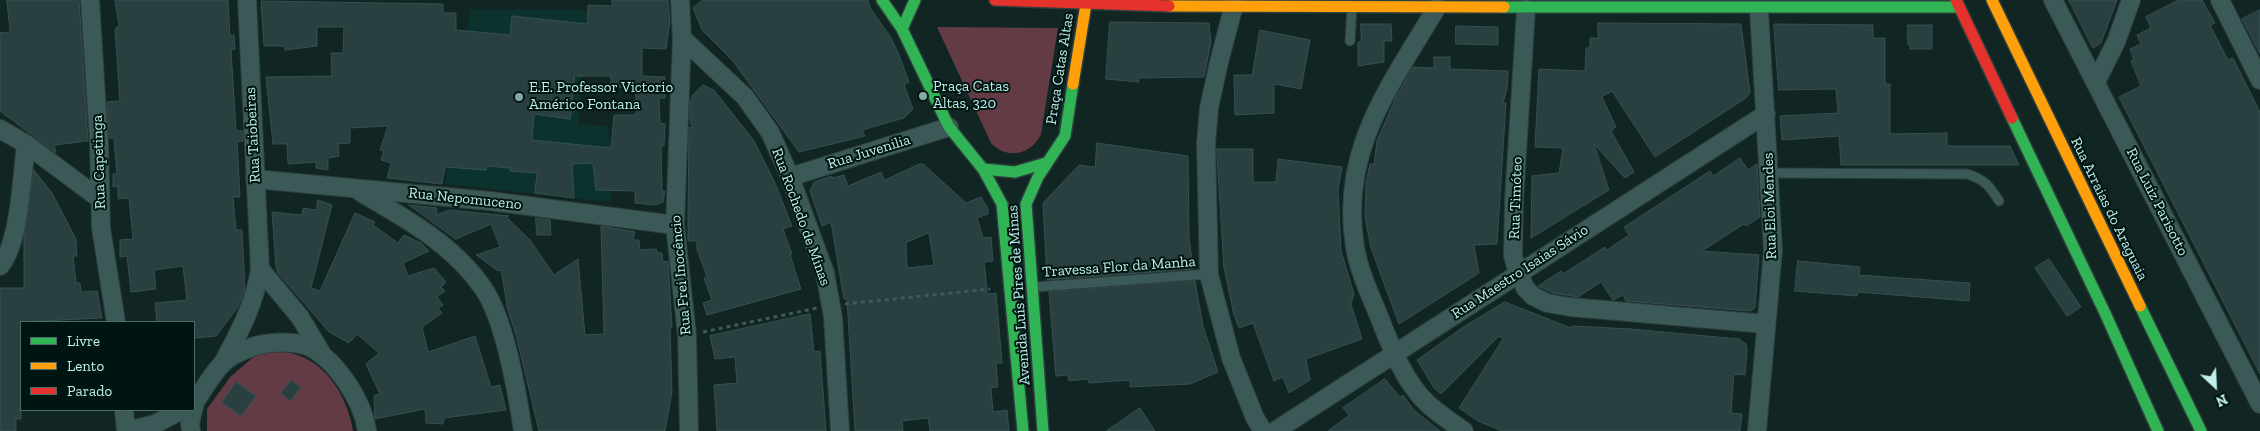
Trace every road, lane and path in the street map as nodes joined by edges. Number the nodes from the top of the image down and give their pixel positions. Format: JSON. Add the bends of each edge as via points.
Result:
{"nodes":[{"id":1,"x":90,"y":0,"type":"edge"},
{"id":2,"x":247,"y":0,"type":"edge"},
{"id":3,"x":680,"y":0,"type":"edge"},
{"id":4,"x":882,"y":0,"type":"edge"},
{"id":5,"x":915,"y":0,"type":"edge"},
{"id":6,"x":995,"y":0,"type":"edge"},
{"id":7,"x":1992,"y":0,"type":"edge"},
{"id":8,"x":2054,"y":0,"type":"edge"},
{"id":9,"x":2131,"y":0,"type":"edge"},
{"id":10,"x":2220,"y":0,"type":"edge"},
{"id":11,"x":1014,"y":1,"type":"edge"},
{"id":12,"x":1131,"y":2,"type":"edge"},
{"id":13,"x":1294,"y":3,"type":"edge"},
{"id":14,"x":1957,"y":3,"type":"edge"},
{"id":15,"x":1086,"y":4,"type":"junction"},
{"id":16,"x":1526,"y":4,"type":"edge"},
{"id":17,"x":1234,"y":5,"type":"junction"},
{"id":18,"x":1352,"y":6,"type":"junction"},
{"id":19,"x":1436,"y":7,"type":"junction"},
{"id":20,"x":1759,"y":10,"type":"junction"},
{"id":21,"x":902,"y":29,"type":"junction"},
{"id":22,"x":682,"y":38,"type":"junction"},
{"id":23,"x":1350,"y":41,"type":"dead end"},
{"id":24,"x":2260,"y":80,"type":"edge"},
{"id":25,"x":2096,"y":82,"type":"junction"},
{"id":26,"x":1766,"y":114,"type":"junction"},
{"id":27,"x":949,"y":127,"type":"junction"},
{"id":28,"x":0,"y":129,"type":"edge"},
{"id":29,"x":26,"y":144,"type":"junction"},
{"id":30,"x":1046,"y":162,"type":"junction"},
{"id":31,"x":983,"y":169,"type":"junction"},
{"id":32,"x":1770,"y":173,"type":"junction"},
{"id":33,"x":790,"y":177,"type":"junction"},
{"id":34,"x":256,"y":179,"type":"junction"},
{"id":35,"x":354,"y":188,"type":"junction"},
{"id":36,"x":100,"y":199,"type":"junction"},
{"id":37,"x":1999,"y":201,"type":"dead end"},
{"id":38,"x":675,"y":225,"type":"junction"},
{"id":39,"x":0,"y":266,"type":"edge"},
{"id":40,"x":260,"y":269,"type":"junction"},
{"id":41,"x":1518,"y":273,"type":"junction"},
{"id":42,"x":1209,"y":274,"type":"junction"},
{"id":43,"x":1032,"y":287,"type":"junction"},
{"id":44,"x":116,"y":321,"type":"edge"},
{"id":45,"x":1766,"y":324,"type":"junction"},
{"id":46,"x":1396,"y":352,"type":"junction"},
{"id":47,"x":323,"y":357,"type":"junction"},
{"id":48,"x":224,"y":361,"type":"junction"},
{"id":49,"x":195,"y":402,"type":"edge"},
{"id":50,"x":2260,"y":404,"type":"edge"},
{"id":51,"x":124,"y":411,"type":"edge"},
{"id":52,"x":182,"y":411,"type":"edge"},
{"id":53,"x":192,"y":411,"type":"edge"},
{"id":54,"x":127,"y":431,"type":"edge"},
{"id":55,"x":191,"y":431,"type":"edge"},
{"id":56,"x":367,"y":431,"type":"edge"},
{"id":57,"x":523,"y":431,"type":"edge"},
{"id":58,"x":689,"y":431,"type":"edge"},
{"id":59,"x":840,"y":431,"type":"edge"},
{"id":60,"x":1023,"y":431,"type":"edge"},
{"id":61,"x":1043,"y":431,"type":"edge"},
{"id":62,"x":1263,"y":431,"type":"edge"},
{"id":63,"x":1275,"y":431,"type":"edge"},
{"id":64,"x":1464,"y":431,"type":"edge"},
{"id":65,"x":1757,"y":431,"type":"edge"},
{"id":66,"x":2158,"y":431,"type":"edge"},
{"id":67,"x":2201,"y":431,"type":"edge"}],
"edges":[{"from":1,"to":36,"type":"street","name":"Rua Capetinga"},
{"from":2,"to":34,"type":"street","name":"Rua Taiobeiras"},
{"from":3,"to":22,"type":"street","name":"Rua Frei Inocêncio"},
{"from":4,"to":21,"type":"main road"},
{"from":5,"to":21,"type":"main road"},
{"from":6,"to":11,"type":"main road"},
{"from":7,"to":67,"type":"main road","name":"Rua Arraias do Araguaia"},
{"from":8,"to":25,"type":"street","name":"Rua Luiz Parisotto"},
{"from":9,"to":25,"type":"street","via":[[2116,42]]},
{"from":10,"to":24,"type":"street"},
{"from":11,"to":15,"type":"main road"},
{"from":12,"to":15,"type":"main road"},
{"from":12,"to":17,"type":"main road"},
{"from":13,"to":17,"type":"main road"},
{"from":13,"to":18,"type":"main road"},
{"from":14,"to":20,"type":"main road"},
{"from":14,"to":66,"type":"main road"},
{"from":15,"to":30,"type":"main road","name":"Praça Catas Altas","via":[[1065,136],[1058,150]]},
{"from":16,"to":19,"type":"main road"},
{"from":16,"to":20,"type":"main road"},
{"from":16,"to":41,"type":"street","name":"Rua Timóteo","via":[[1514,201],[1513,256]]},
{"from":17,"to":42,"type":"street","via":[[1218,62],[1206,144]]},
{"from":18,"to":19,"type":"main road"},
{"from":18,"to":23,"type":"lane"},
{"from":19,"to":46,"type":"street","via":[[1373,116],[1361,148],[1350,204],[1355,248],[1362,272]]},
{"from":20,"to":26,"type":"street","name":"Rua Eloi Mendes"},
{"from":21,"to":27,"type":"main road"},
{"from":22,"to":33,"type":"street","name":"Rua Rochedo de Minas","via":[[745,97],[770,132]]},
{"from":22,"to":38,"type":"street","name":"Rua Frei Inocêncio"},
{"from":25,"to":50,"type":"street","name":"Rua Luiz Parisotto"},
{"from":26,"to":32,"type":"street","name":"Rua Eloi Mendes"},
{"from":26,"to":41,"type":"street","name":"Rua Maestro Isaias Sávio"},
{"from":27,"to":31,"type":"main road"},
{"from":27,"to":33,"type":"street","name":"Rua Juvenilia"},
{"from":28,"to":29,"type":"street"},
{"from":29,"to":36,"type":"street"},
{"from":29,"to":39,"type":"street","via":[[14,234],[10,250]]},
{"from":30,"to":31,"type":"main road","via":[[1011,174]]},
{"from":30,"to":43,"type":"main road","name":"Avenida Luís Pires de Minas","via":[[1034,179],[1026,204]]},
{"from":31,"to":60,"type":"main road","name":"Avenida Luís Pires de Minas","via":[[999,195],[1005,216]]},
{"from":32,"to":37,"type":"lane","via":[[1967,174],[1981,178]]},
{"from":32,"to":45,"type":"street","name":"Rua Eloi Mendes","via":[[1773,250]]},
{"from":33,"to":59,"type":"street","name":"Rua Rochedo de Minas","via":[[825,273],[833,317]]},
{"from":34,"to":35,"type":"street","name":"Rua Nepomuceno"},
{"from":34,"to":40,"type":"street","name":"Rua Taiobeiras"},
{"from":35,"to":38,"type":"street","name":"Rua Nepomuceno","via":[[490,201]]},
{"from":35,"to":57,"type":"street","via":[[408,219],[442,245],[484,288],[503,334]]},
{"from":36,"to":44,"type":"street","name":"Rua Capetinga","via":[[101,228]]},
{"from":38,"to":58,"type":"street","name":"Rua Frei Inocêncio","via":[[685,309]]},
{"from":40,"to":47,"type":"street","via":[[300,317]]},
{"from":40,"to":48,"type":"street","name":"Rua Taiobeiras","via":[[250,310]]},
{"from":41,"to":45,"type":"street","name":"Rua Timóteo","via":[[1533,296],[1548,303]]},
{"from":41,"to":46,"type":"street","name":"Rua Maestro Isaias Sávio"},
{"from":42,"to":43,"type":"lane","name":"Travessa Flor da Manha"},
{"from":42,"to":62,"type":"street","via":[[1230,358]]},
{"from":43,"to":61,"type":"main road","name":"Avenida Luís Pires de Minas"},
{"from":45,"to":65,"type":"street","name":"Rua Eloi Mendes"},
{"from":46,"to":63,"type":"street","name":"Rua Maestro Isaias Sávio"},
{"from":46,"to":64,"type":"street","via":[[1407,376],[1427,403]]},
{"from":47,"to":48,"type":"street","via":[[304,345],[284,342],[242,350]]},
{"from":47,"to":56,"type":"street","via":[[342,374],[354,394]]},
{"from":48,"to":49,"type":"street","name":"Rua Taiobeiras"},
{"from":51,"to":54,"type":"street"},
{"from":52,"to":54,"type":"street","via":[[155,424]]},
{"from":53,"to":55,"type":"street"}]}
